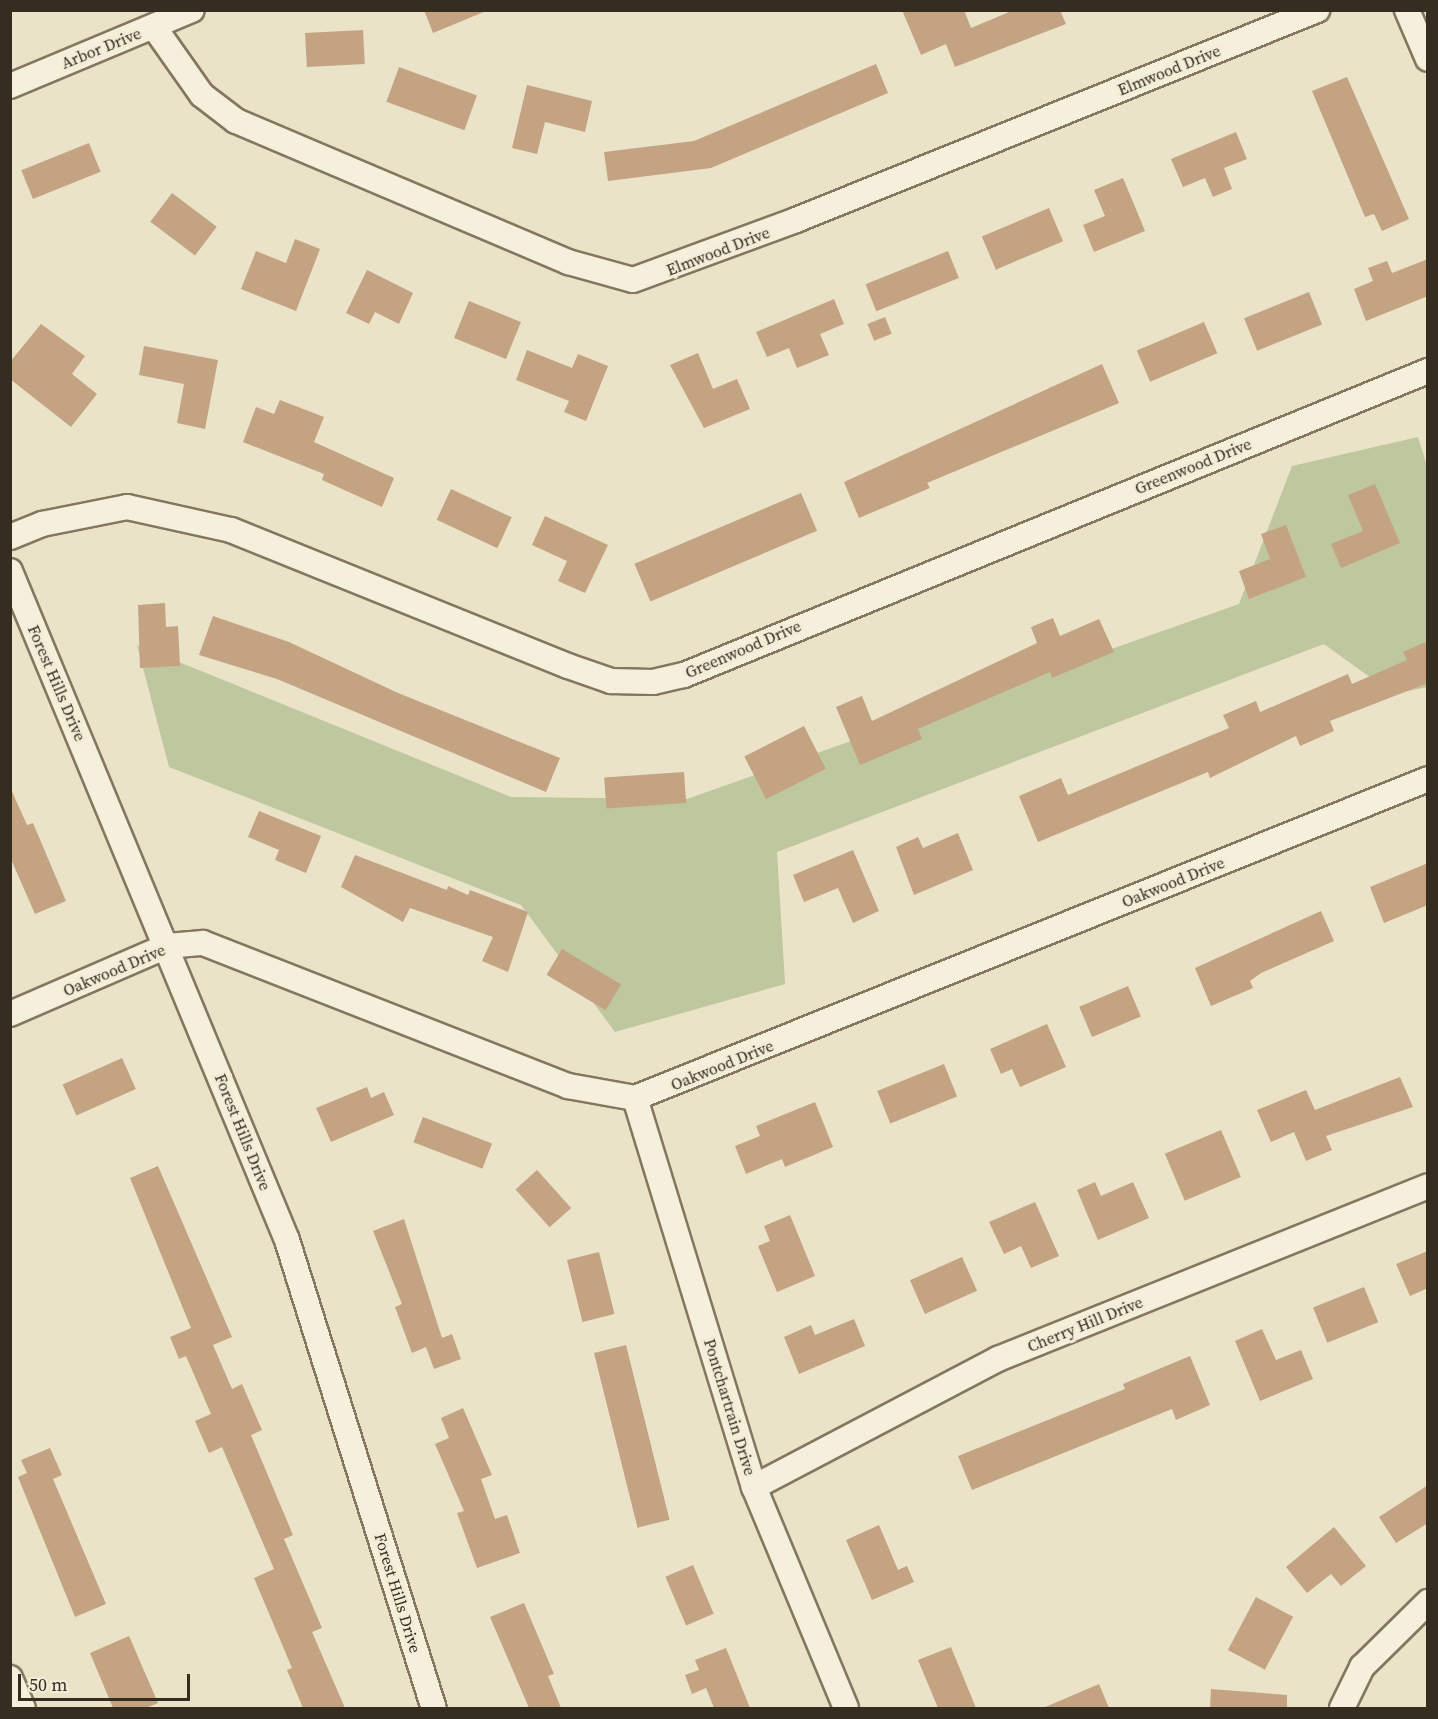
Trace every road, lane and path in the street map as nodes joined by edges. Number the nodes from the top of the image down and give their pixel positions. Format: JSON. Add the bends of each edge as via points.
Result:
{"nodes":[{"id":1,"x":192,"y":10,"type":"edge"},
{"id":2,"x":1317,"y":10,"type":"edge"},
{"id":3,"x":1407,"y":10,"type":"edge"},
{"id":4,"x":154,"y":27,"type":"junction"},
{"id":5,"x":1428,"y":59,"type":"edge"},
{"id":6,"x":10,"y":86,"type":"edge"},
{"id":7,"x":1428,"y":371,"type":"edge"},
{"id":8,"x":10,"y":537,"type":"edge"},
{"id":9,"x":10,"y":572,"type":"edge"},
{"id":10,"x":1428,"y":779,"type":"edge"},
{"id":11,"x":168,"y":946,"type":"junction"},
{"id":12,"x":10,"y":1014,"type":"edge"},
{"id":13,"x":635,"y":1098,"type":"junction"},
{"id":14,"x":1428,"y":1186,"type":"edge"},
{"id":15,"x":754,"y":1487,"type":"junction"},
{"id":16,"x":1428,"y":1602,"type":"edge"},
{"id":17,"x":10,"y":1678,"type":"edge"},
{"id":18,"x":23,"y":1708,"type":"edge"},
{"id":19,"x":434,"y":1708,"type":"edge"},
{"id":20,"x":846,"y":1708,"type":"edge"},
{"id":21,"x":1342,"y":1708,"type":"edge"}],
"edges":[{"from":1,"to":4,"type":"street","name":"Arbor Drive"},
{"from":2,"to":4,"type":"street","name":"Elmwood Drive","via":[[754,237],[633,280],[568,262],[236,121],[202,95]]},
{"from":3,"to":5,"type":"street"},
{"from":4,"to":6,"type":"street","name":"Arbor Drive"},
{"from":7,"to":8,"type":"street","name":"Greenwood Drive","via":[[684,675],[653,682],[611,681],[589,674],[231,530],[127,507],[42,524]]},
{"from":9,"to":11,"type":"street","name":"Forest Hills Drive"},
{"from":10,"to":13,"type":"street","name":"Oakwood Drive"},
{"from":11,"to":12,"type":"street","name":"Oakwood Drive"},
{"from":11,"to":13,"type":"street","name":"Oakwood Drive","via":[[202,943],[233,951],[568,1086]]},
{"from":11,"to":19,"type":"street","name":"Forest Hills Drive","via":[[287,1240]]},
{"from":13,"to":15,"type":"street","name":"Pontchartrain Drive"},
{"from":14,"to":15,"type":"street","name":"Cherry Hill Drive","via":[[998,1359]]},
{"from":15,"to":20,"type":"street","name":"Pontchartrain Drive"},
{"from":16,"to":21,"type":"street","via":[[1362,1667]]},
{"from":17,"to":18,"type":"street"}]}
